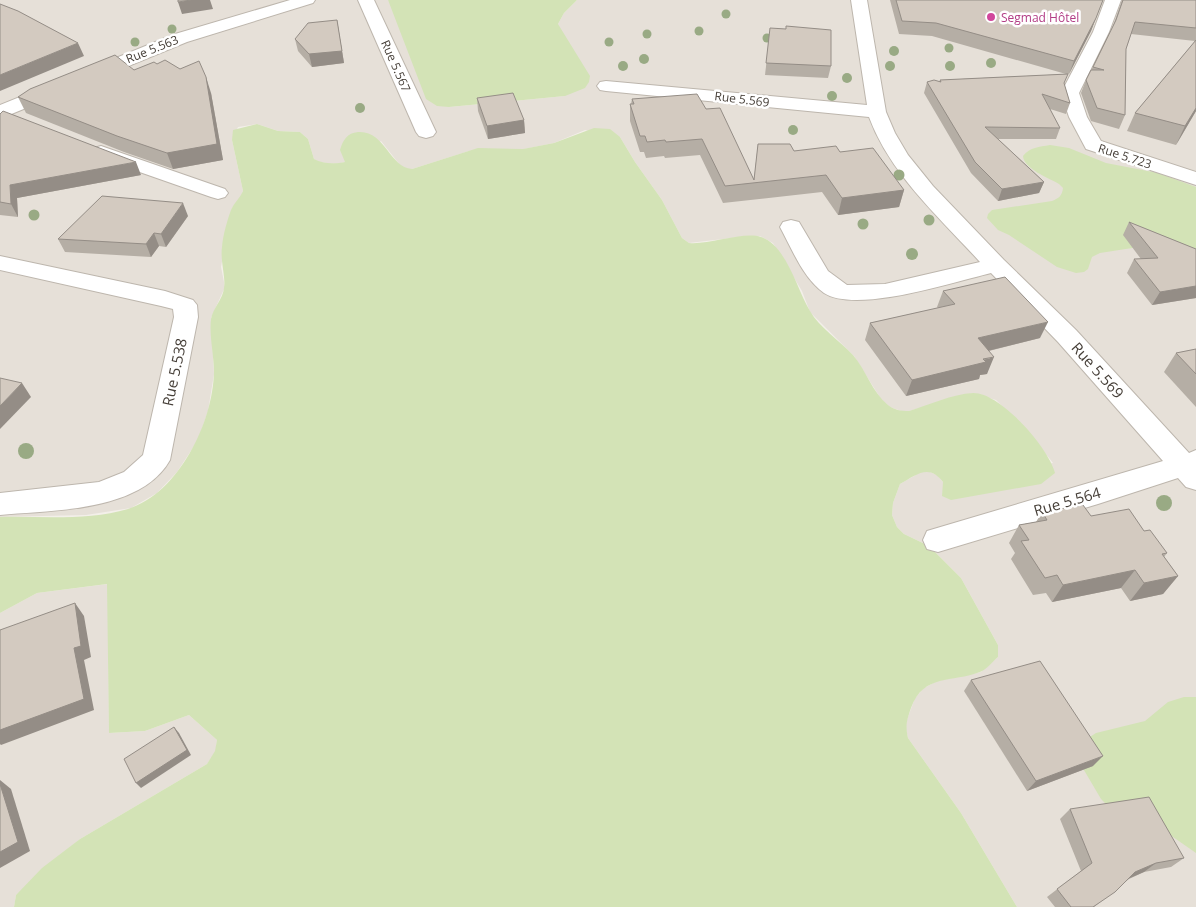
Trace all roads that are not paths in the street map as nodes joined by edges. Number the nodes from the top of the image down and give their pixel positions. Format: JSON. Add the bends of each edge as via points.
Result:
{"nodes":[{"id":1,"x":307,"y":0,"type":"edge"},
{"id":2,"x":366,"y":0,"type":"edge"},
{"id":3,"x":859,"y":0,"type":"edge"},
{"id":4,"x":1113,"y":0,"type":"edge"},
{"id":5,"x":606,"y":86,"type":"dead end"},
{"id":6,"x":1,"y":111,"type":"edge"},
{"id":7,"x":877,"y":112,"type":"junction"},
{"id":8,"x":28,"y":122,"type":"edge"},
{"id":9,"x":426,"y":132,"type":"dead end"},
{"id":10,"x":81,"y":144,"type":"edge"},
{"id":11,"x":1196,"y":179,"type":"edge"},
{"id":12,"x":218,"y":193,"type":"dead end"},
{"id":13,"x":791,"y":227,"type":"dead end"},
{"id":14,"x":0,"y":263,"type":"edge"},
{"id":15,"x":996,"y":266,"type":"junction"},
{"id":16,"x":1192,"y":468,"type":"edge"},
{"id":17,"x":0,"y":504,"type":"edge"},
{"id":18,"x":938,"y":540,"type":"dead end"}],
"edges":[{"from":1,"to":6,"type":"street","name":"Rue 5.563","via":[[181,38]]},
{"from":2,"to":9,"type":"street","name":"Rue 5.567"},
{"from":3,"to":7,"type":"street","name":"Rue 5.569"},
{"from":4,"to":11,"type":"street","name":"Rue 5.723","via":[[1101,32],[1070,93],[1078,117],[1093,145]]},
{"from":5,"to":7,"type":"street","name":"Rue 5.569"},
{"from":6,"to":8,"type":"street","name":"Rue 5.563"},
{"from":7,"to":15,"type":"street","name":"Rue 5.569","via":[[900,158]]},
{"from":10,"to":12,"type":"street"},
{"from":13,"to":15,"type":"street","via":[[819,276],[844,293],[885,291]]},
{"from":14,"to":17,"type":"street","name":"Rue 5.538","via":[[165,299],[184,305],[186,317],[156,460],[134,480],[102,493]]},
{"from":15,"to":16,"type":"street","name":"Rue 5.569"},
{"from":16,"to":18,"type":"street","name":"Rue 5.564"}]}
